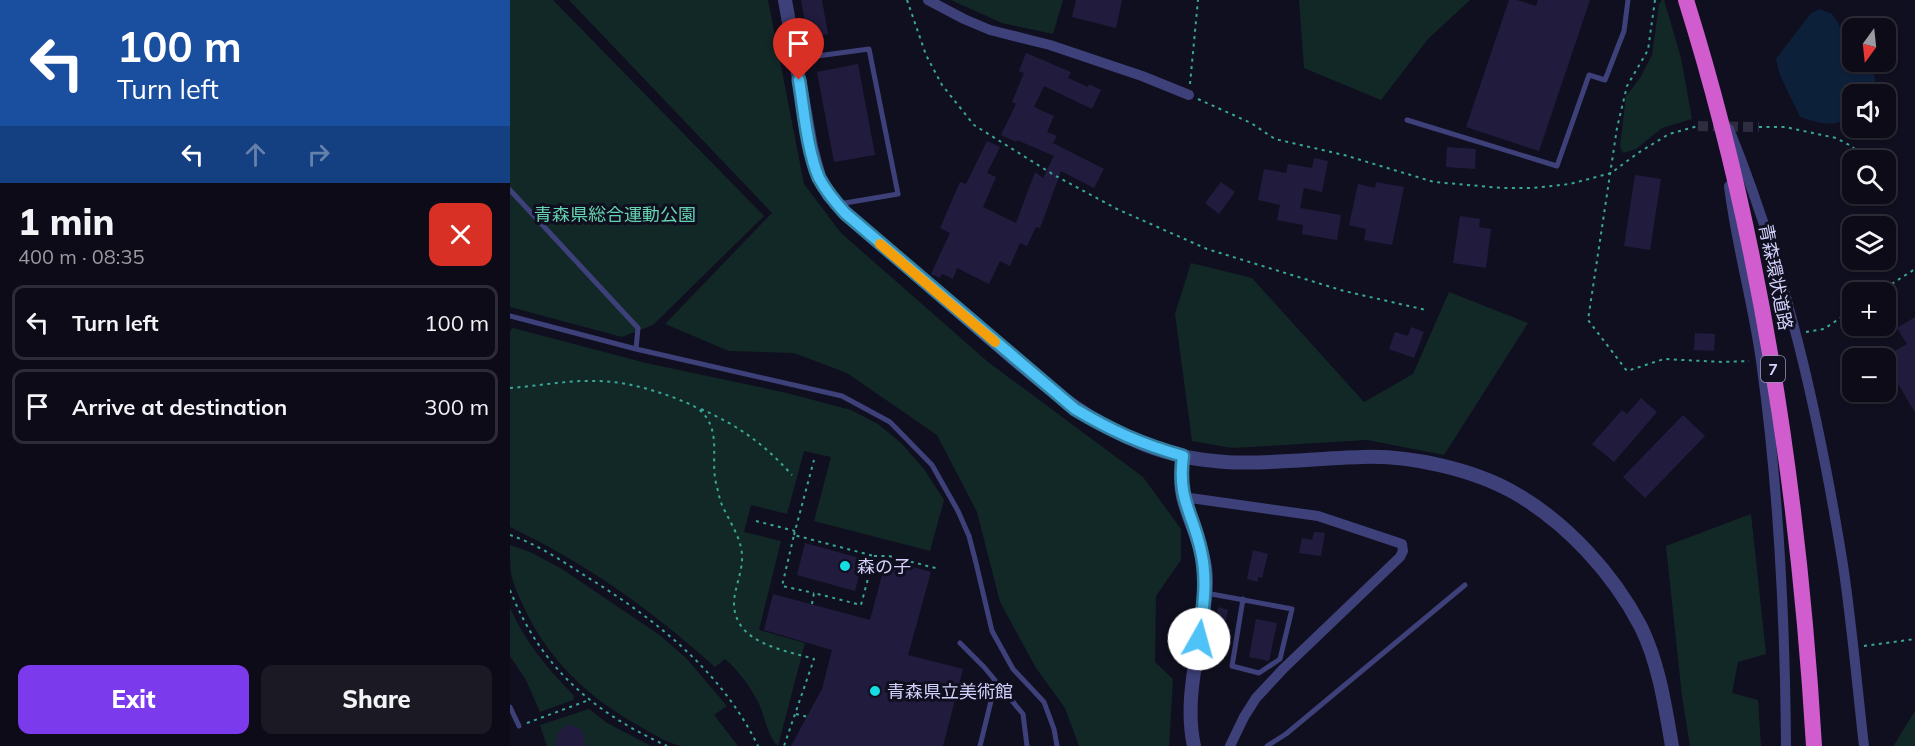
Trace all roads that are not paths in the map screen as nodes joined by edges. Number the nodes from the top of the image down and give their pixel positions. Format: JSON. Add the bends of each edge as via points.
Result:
{"nodes":[{"id":1,"x":785,"y":0,"type":"edge"},
{"id":2,"x":928,"y":0,"type":"edge"},
{"id":3,"x":1628,"y":0,"type":"edge"},
{"id":4,"x":1686,"y":0,"type":"edge"},
{"id":5,"x":795,"y":59,"type":"junction"},
{"id":6,"x":1714,"y":93,"type":"junction"},
{"id":7,"x":1189,"y":95,"type":"road end"},
{"id":8,"x":1407,"y":120,"type":"dead end"},
{"id":9,"x":1723,"y":127,"type":"junction"},
{"id":10,"x":510,"y":190,"type":"edge"},
{"id":11,"x":838,"y":204,"type":"junction"},
{"id":12,"x":510,"y":316,"type":"edge"},
{"id":13,"x":636,"y":349,"type":"junction"},
{"id":14,"x":1183,"y":456,"type":"junction"},
{"id":15,"x":1183,"y":496,"type":"junction"},
{"id":16,"x":1465,"y":585,"type":"dead end"},
{"id":17,"x":1204,"y":593,"type":"junction"},
{"id":18,"x":1243,"y":599,"type":"junction"},
{"id":19,"x":960,"y":643,"type":"dead end"},
{"id":20,"x":992,"y":697,"type":"dead end"},
{"id":21,"x":510,"y":707,"type":"edge"},
{"id":22,"x":519,"y":726,"type":"road end"},
{"id":23,"x":980,"y":746,"type":"edge"},
{"id":24,"x":1027,"y":746,"type":"edge"},
{"id":25,"x":1057,"y":746,"type":"edge"},
{"id":26,"x":1194,"y":746,"type":"edge"},
{"id":27,"x":1230,"y":746,"type":"edge"},
{"id":28,"x":1267,"y":746,"type":"edge"},
{"id":29,"x":1671,"y":746,"type":"edge"},
{"id":30,"x":1786,"y":746,"type":"edge"},
{"id":31,"x":1814,"y":746,"type":"edge"},
{"id":32,"x":1864,"y":746,"type":"edge"}],
"edges":[{"from":1,"to":5,"type":"street"},
{"from":2,"to":7,"type":"street","via":[[990,30],[1050,45]]},
{"from":3,"to":8,"type":"lane","via":[[1624,31],[1605,80],[1589,75],[1557,166]]},
{"from":4,"to":6,"type":"highway","name":"青森環状道路","number":"7"},
{"from":5,"to":11,"type":"street","via":[[819,177]]},
{"from":5,"to":11,"type":"lane","via":[[869,49],[898,195]]},
{"from":6,"to":9,"type":"highway","name":"青森環状道路","number":"7"},
{"from":6,"to":32,"type":"street","via":[[1763,218],[1797,333],[1839,544]]},
{"from":9,"to":30,"type":"street","via":[[1731,198],[1761,359],[1781,554]]},
{"from":9,"to":31,"type":"highway","name":"青森環状道路","number":"7","via":[[1765,322],[1792,493]]},
{"from":10,"to":13,"type":"lane","via":[[638,328]]},
{"from":11,"to":14,"type":"street","via":[[1075,409],[1146,446]]},
{"from":12,"to":13,"type":"lane"},
{"from":13,"to":25,"type":"lane","via":[[842,396],[891,422],[932,465],[958,511],[971,545],[992,631],[1013,669],[1044,702]]},
{"from":14,"to":15,"type":"street"},
{"from":14,"to":29,"type":"street","via":[[1218,463],[1257,464],[1395,458],[1466,473],[1511,491],[1586,551],[1616,586],[1641,628],[1659,676]]},
{"from":15,"to":17,"type":"street","via":[[1201,550]]},
{"from":15,"to":27,"type":"street","via":[[1318,516],[1402,543],[1400,557],[1256,698]]},
{"from":16,"to":28,"type":"lane"},
{"from":17,"to":18,"type":"lane"},
{"from":17,"to":26,"type":"street","via":[[1191,708]]},
{"from":18,"to":18,"type":"lane","via":[[1292,609],[1280,659],[1259,673],[1232,666]]},
{"from":19,"to":24,"type":"lane","via":[[1023,714]]},
{"from":20,"to":23,"type":"lane"},
{"from":21,"to":22,"type":"lane"}]}
